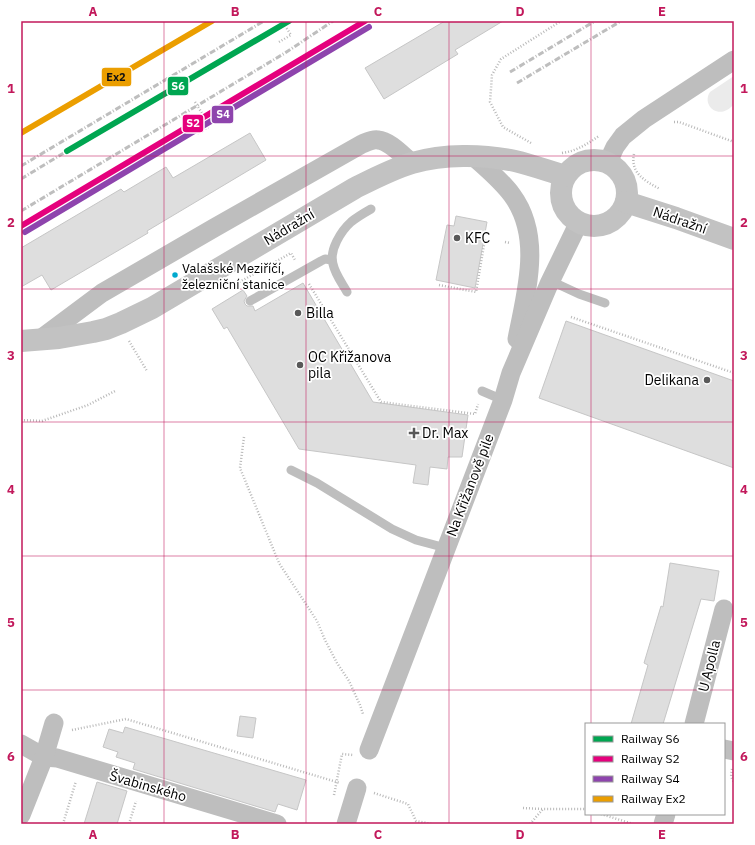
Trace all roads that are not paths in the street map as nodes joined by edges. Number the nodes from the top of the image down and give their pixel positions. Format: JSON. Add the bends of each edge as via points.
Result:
{"nodes":[{"id":1,"x":734,"y":60,"type":"edge"},
{"id":2,"x":473,"y":156,"type":"junction"},
{"id":3,"x":608,"y":162,"type":"junction"},
{"id":4,"x":412,"y":163,"type":"junction"},
{"id":5,"x":565,"y":176,"type":"junction"},
{"id":6,"x":626,"y":202,"type":"junction"},
{"id":7,"x":371,"y":209,"type":"dead end"},
{"id":8,"x":579,"y":222,"type":"junction"},
{"id":9,"x":734,"y":240,"type":"edge"},
{"id":10,"x":332,"y":260,"type":"junction"},
{"id":11,"x":550,"y":281,"type":"junction"},
{"id":12,"x":347,"y":292,"type":"dead end"},
{"id":13,"x":250,"y":301,"type":"dead end"},
{"id":14,"x":604,"y":303,"type":"dead end"},
{"id":15,"x":30,"y":340,"type":"edge"},
{"id":16,"x":511,"y":373,"type":"junction"},
{"id":17,"x":482,"y":391,"type":"road end"},
{"id":18,"x":503,"y":400,"type":"junction"},
{"id":19,"x":291,"y":470,"type":"dead end"},
{"id":20,"x":446,"y":548,"type":"junction"},
{"id":21,"x":724,"y":609,"type":"dead end"},
{"id":22,"x":54,"y":723,"type":"dead end"},
{"id":23,"x":694,"y":723,"type":"edge"},
{"id":24,"x":21,"y":744,"type":"edge"},
{"id":25,"x":370,"y":747,"type":"road end"},
{"id":26,"x":51,"y":758,"type":"junction"},
{"id":27,"x":357,"y":788,"type":"road end"},
{"id":28,"x":21,"y":815,"type":"edge"},
{"id":29,"x":277,"y":824,"type":"edge"},
{"id":30,"x":346,"y":824,"type":"edge"}],
"edges":[{"from":1,"to":3,"type":"street","via":[[644,119],[623,136]]},
{"from":2,"to":4,"type":"main road","name":"Nádražní"},
{"from":2,"to":5,"type":"main road","name":"Nádražní","via":[[517,161]]},
{"from":2,"to":16,"type":"street","via":[[519,205],[528,232],[529,271]]},
{"from":3,"to":5,"type":"main road","via":[[587,160],[574,166]]},
{"from":3,"to":6,"type":"main road","via":[[618,169],[624,179],[628,190]]},
{"from":4,"to":15,"type":"main road","name":"Nádražní","via":[[355,188],[121,324],[59,338]]},
{"from":4,"to":15,"type":"street","via":[[383,141],[362,144],[102,293]]},
{"from":5,"to":8,"type":"main road","via":[[562,181],[562,202],[570,216]]},
{"from":6,"to":8,"type":"main road","via":[[620,214],[604,225],[591,226]]},
{"from":6,"to":9,"type":"main road","name":"Nádražní"},
{"from":7,"to":10,"type":"lane","via":[[345,228],[335,247]]},
{"from":8,"to":11,"type":"street","name":"Na Křižanově pile"},
{"from":10,"to":12,"type":"lane"},
{"from":10,"to":13,"type":"lane","via":[[321,260]]},
{"from":11,"to":14,"type":"lane"},
{"from":11,"to":16,"type":"street","name":"Na Křižanově pile"},
{"from":16,"to":18,"type":"street","name":"Na Křižanově pile"},
{"from":17,"to":18,"type":"lane"},
{"from":18,"to":20,"type":"street","name":"Na Křižanově pile"},
{"from":19,"to":20,"type":"lane","via":[[392,529],[416,540]]},
{"from":20,"to":25,"type":"street","name":"Na Křižanově pile"},
{"from":21,"to":23,"type":"street","name":"U Apolla"},
{"from":22,"to":26,"type":"street"},
{"from":24,"to":26,"type":"street","name":"Švabinského"},
{"from":26,"to":28,"type":"street"},
{"from":26,"to":29,"type":"street","name":"Švabinského"},
{"from":27,"to":30,"type":"street"}]}
